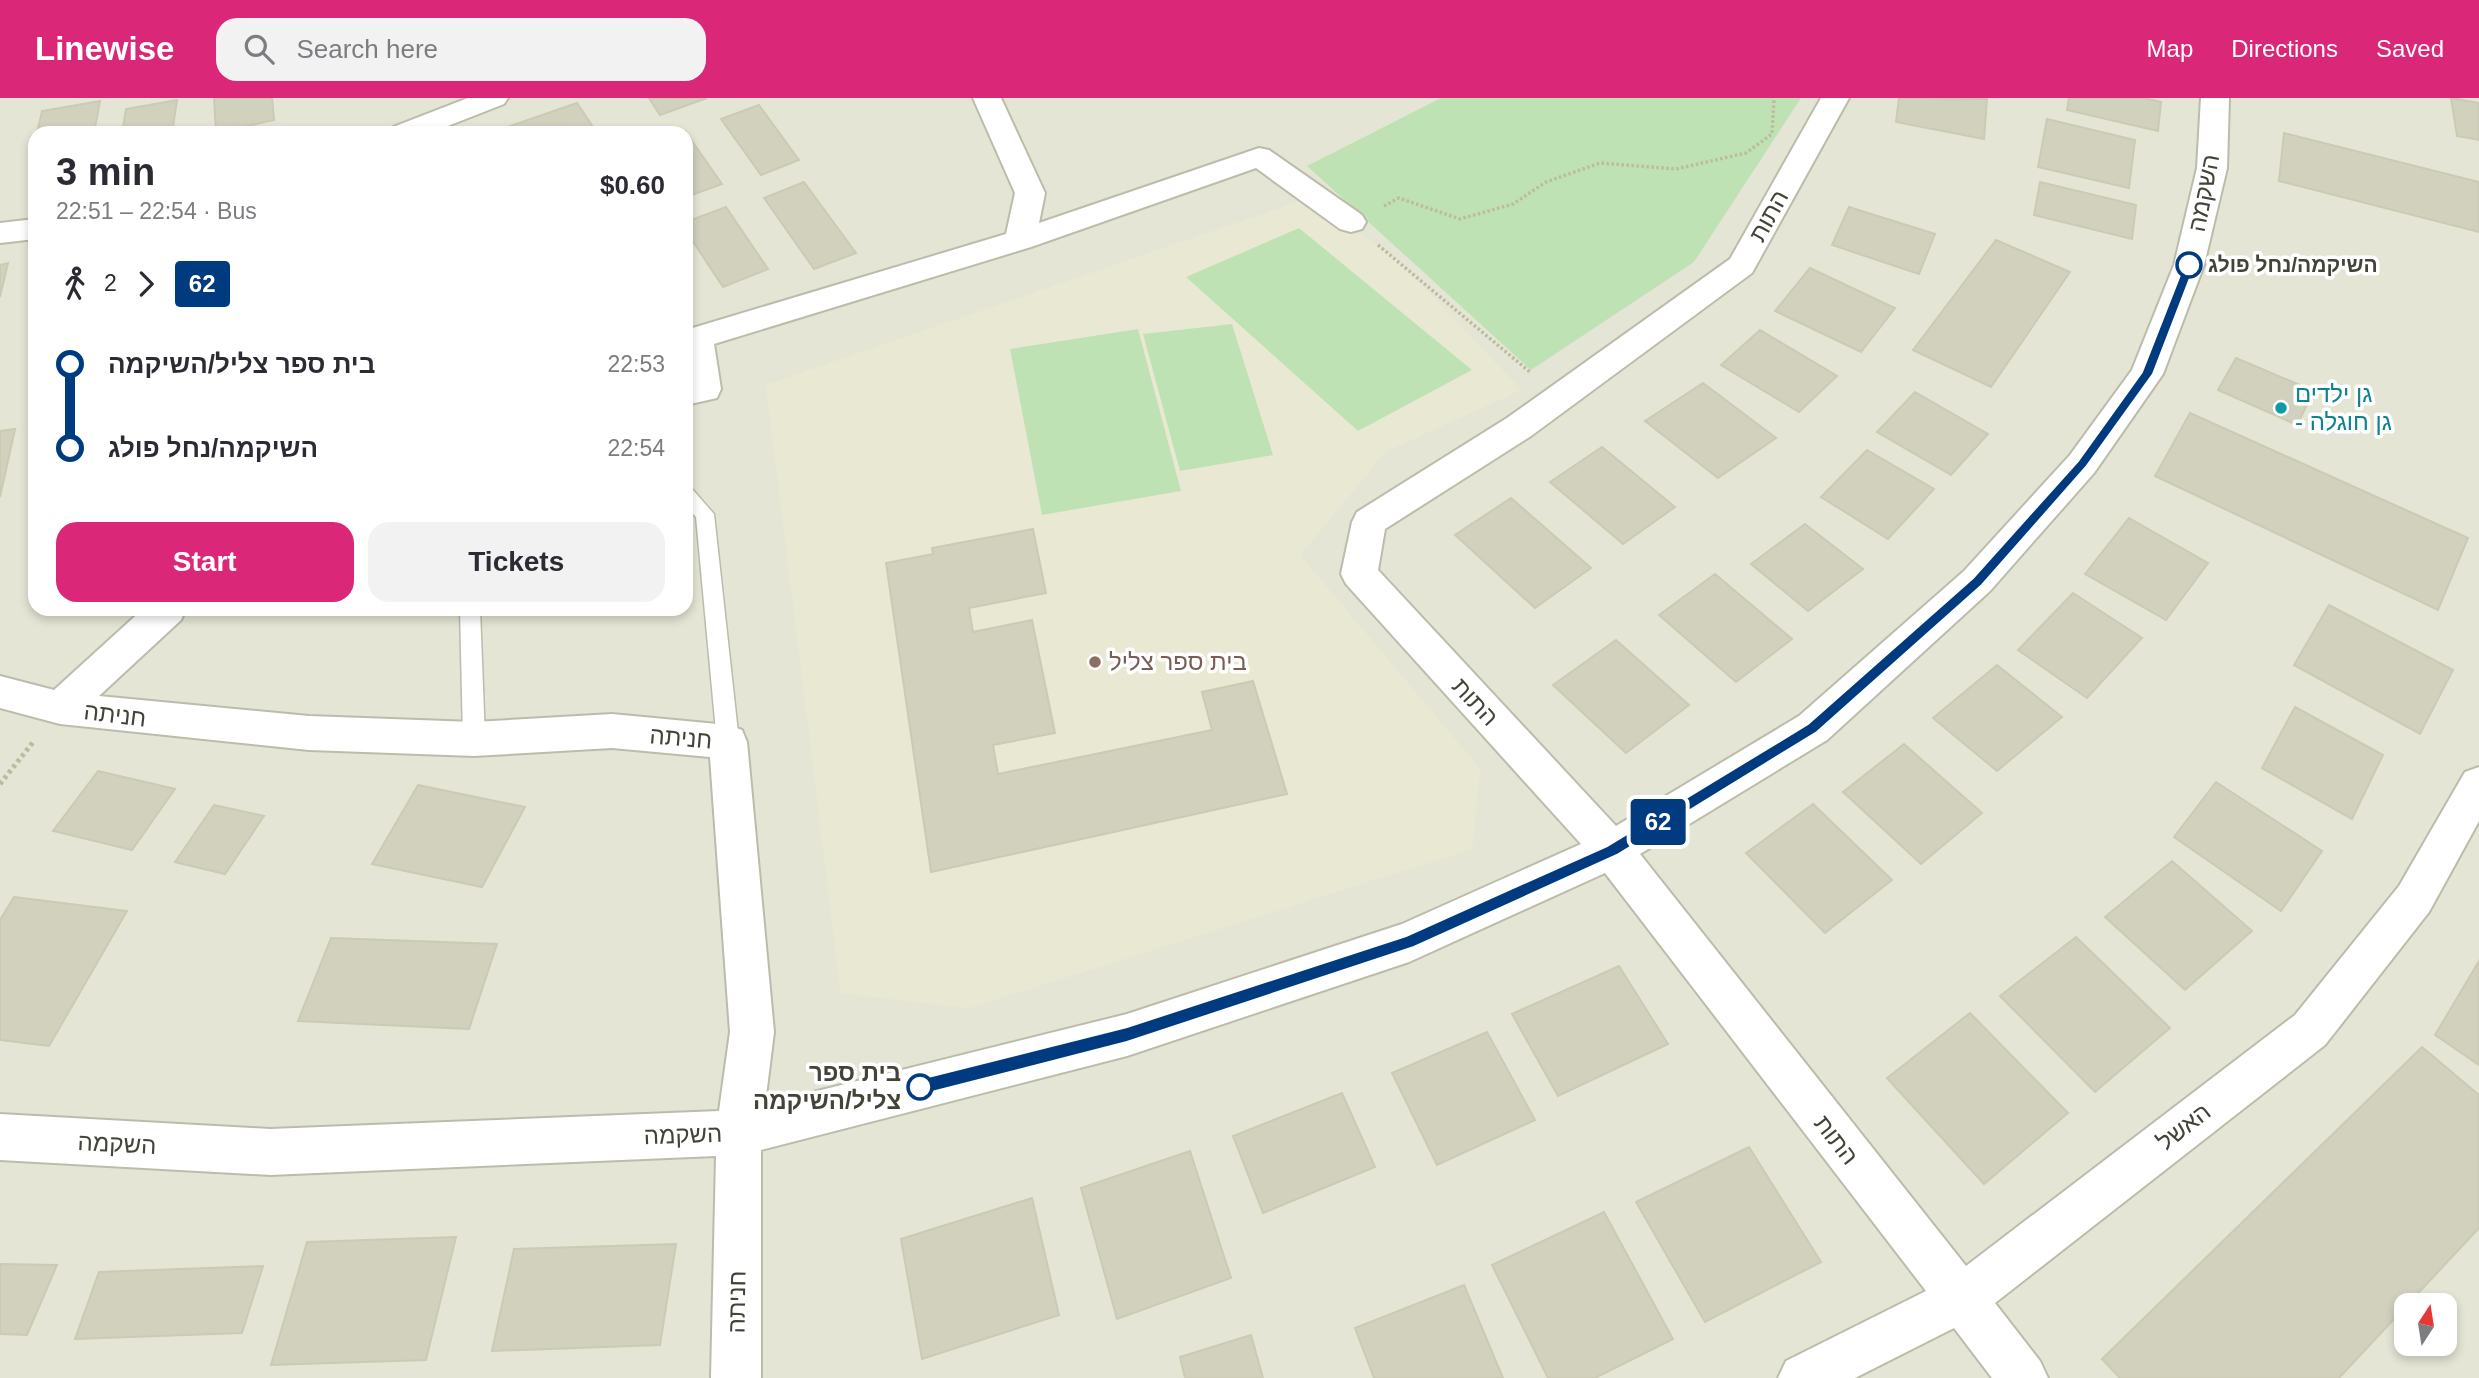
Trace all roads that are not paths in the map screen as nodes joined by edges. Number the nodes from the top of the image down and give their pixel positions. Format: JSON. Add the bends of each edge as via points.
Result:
{"nodes":[{"id":1,"x":494,"y":98,"type":"edge"},
{"id":2,"x":987,"y":98,"type":"edge"},
{"id":3,"x":1835,"y":98,"type":"edge"},
{"id":4,"x":2215,"y":98,"type":"edge"},
{"id":5,"x":420,"y":126,"type":"edge"},
{"id":6,"x":1351,"y":222,"type":"road end"},
{"id":7,"x":28,"y":230,"type":"edge"},
{"id":8,"x":0,"y":233,"type":"edge"},
{"id":9,"x":1020,"y":240,"type":"junction"},
{"id":10,"x":693,"y":392,"type":"edge"},
{"id":11,"x":693,"y":502,"type":"edge"},
{"id":12,"x":160,"y":616,"type":"edge"},
{"id":13,"x":470,"y":616,"type":"edge"},
{"id":14,"x":0,"y":692,"type":"edge"},
{"id":15,"x":60,"y":708,"type":"junction"},
{"id":16,"x":474,"y":739,"type":"junction"},
{"id":17,"x":728,"y":742,"type":"junction"},
{"id":18,"x":2479,"y":783,"type":"edge"},
{"id":19,"x":1612,"y":850,"type":"junction"},
{"id":20,"x":739,"y":1133,"type":"junction"},
{"id":21,"x":0,"y":1137,"type":"edge"},
{"id":22,"x":1960,"y":1300,"type":"junction"},
{"id":23,"x":736,"y":1378,"type":"edge"},
{"id":24,"x":1803,"y":1378,"type":"edge"},
{"id":25,"x":2023,"y":1378,"type":"edge"}],
"edges":[{"from":1,"to":5,"type":"street"},
{"from":2,"to":9,"type":"street","via":[[1030,193]]},
{"from":3,"to":19,"type":"street","name":"התות","via":[[1741,266],[1519,427],[1369,522],[1359,574]]},
{"from":4,"to":19,"type":"street","name":"השקמה","via":[[2212,168],[2189,265],[2147,374],[2082,464],[1978,581],[1813,728]]},
{"from":6,"to":9,"type":"street","via":[[1259,157]]},
{"from":7,"to":8,"type":"street"},
{"from":9,"to":10,"type":"street","via":[[696,338],[705,389]]},
{"from":11,"to":17,"type":"lane","via":[[705,514]]},
{"from":12,"to":15,"type":"street"},
{"from":13,"to":16,"type":"lane"},
{"from":14,"to":15,"type":"street","name":"חניתה"},
{"from":15,"to":16,"type":"street","name":"חניתה","via":[[309,733]]},
{"from":16,"to":17,"type":"street","name":"חניתה","via":[[612,731]]},
{"from":17,"to":20,"type":"street","name":"חניתה","via":[[752,1032]]},
{"from":18,"to":22,"type":"street","name":"האשל","via":[[2414,899],[2310,1030]]},
{"from":19,"to":20,"type":"street","name":"השקמה","via":[[1409,942],[1127,1035]]},
{"from":19,"to":22,"type":"street","name":"התות"},
{"from":20,"to":21,"type":"street","name":"השקמה","via":[[270,1152]]},
{"from":20,"to":23,"type":"street","name":"חניתה"},
{"from":22,"to":24,"type":"street","name":"האשל"},
{"from":22,"to":25,"type":"street","name":"התות"}]}
